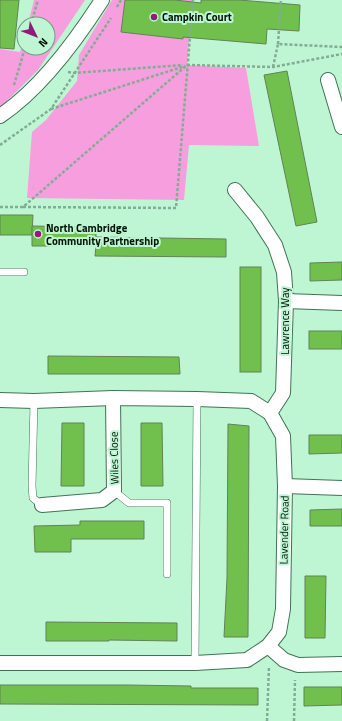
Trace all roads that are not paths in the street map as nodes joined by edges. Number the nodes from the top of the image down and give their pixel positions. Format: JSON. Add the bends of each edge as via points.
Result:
{"nodes":[{"id":1,"x":102,"y":0,"type":"edge"},
{"id":2,"x":328,"y":80,"type":"dead end"},
{"id":3,"x":0,"y":116,"type":"edge"},
{"id":4,"x":342,"y":127,"type":"edge"},
{"id":5,"x":235,"y":190,"type":"dead end"},
{"id":6,"x":0,"y":272,"type":"edge"},
{"id":7,"x":24,"y":272,"type":"dead end"},
{"id":8,"x":286,"y":301,"type":"junction"},
{"id":9,"x":342,"y":303,"type":"edge"},
{"id":10,"x":113,"y":398,"type":"junction"},
{"id":11,"x":197,"y":398,"type":"junction"},
{"id":12,"x":0,"y":400,"type":"edge"},
{"id":13,"x":34,"y":401,"type":"junction"},
{"id":14,"x":270,"y":413,"type":"junction"},
{"id":15,"x":285,"y":486,"type":"junction"},
{"id":16,"x":342,"y":488,"type":"edge"},
{"id":17,"x":114,"y":491,"type":"junction"},
{"id":18,"x":42,"y":504,"type":"joint"},
{"id":19,"x":167,"y":574,"type":"dead end"},
{"id":20,"x":268,"y":646,"type":"junction"},
{"id":21,"x":0,"y":663,"type":"edge"},
{"id":22,"x":195,"y":664,"type":"junction"},
{"id":23,"x":342,"y":664,"type":"edge"}],
"edges":[{"from":1,"to":3,"type":"street","via":[[90,20],[51,68],[27,94]]},
{"from":2,"to":4,"type":"street"},
{"from":5,"to":8,"type":"street","name":"Lawrence Way","via":[[275,245],[284,272]]},
{"from":6,"to":7,"type":"lane"},
{"from":8,"to":9,"type":"street"},
{"from":8,"to":14,"type":"street","name":"Lawrence Way","via":[[283,392]]},
{"from":10,"to":11,"type":"street","name":"Lavender Road"},
{"from":10,"to":13,"type":"street","name":"Lavender Road"},
{"from":10,"to":17,"type":"street","name":"Wiles Close"},
{"from":11,"to":14,"type":"street","name":"Lavender Road","via":[[251,401]]},
{"from":11,"to":22,"type":"lane"},
{"from":12,"to":13,"type":"street","name":"Lavender Road"},
{"from":13,"to":18,"type":"lane","via":[[32,486],[33,498]]},
{"from":14,"to":15,"type":"street","name":"Lavender Road","via":[[283,436]]},
{"from":15,"to":16,"type":"street"},
{"from":15,"to":20,"type":"street","name":"Lavender Road","via":[[284,609],[279,632]]},
{"from":17,"to":18,"type":"street","name":"Wiles Close","via":[[102,500]]},
{"from":17,"to":19,"type":"lane","via":[[128,504],[167,504]]},
{"from":20,"to":22,"type":"street","name":"Lavender Road","via":[[247,660]]},
{"from":20,"to":23,"type":"street","via":[[284,660],[298,665]]},
{"from":21,"to":22,"type":"street","name":"Lavender Road"}]}
